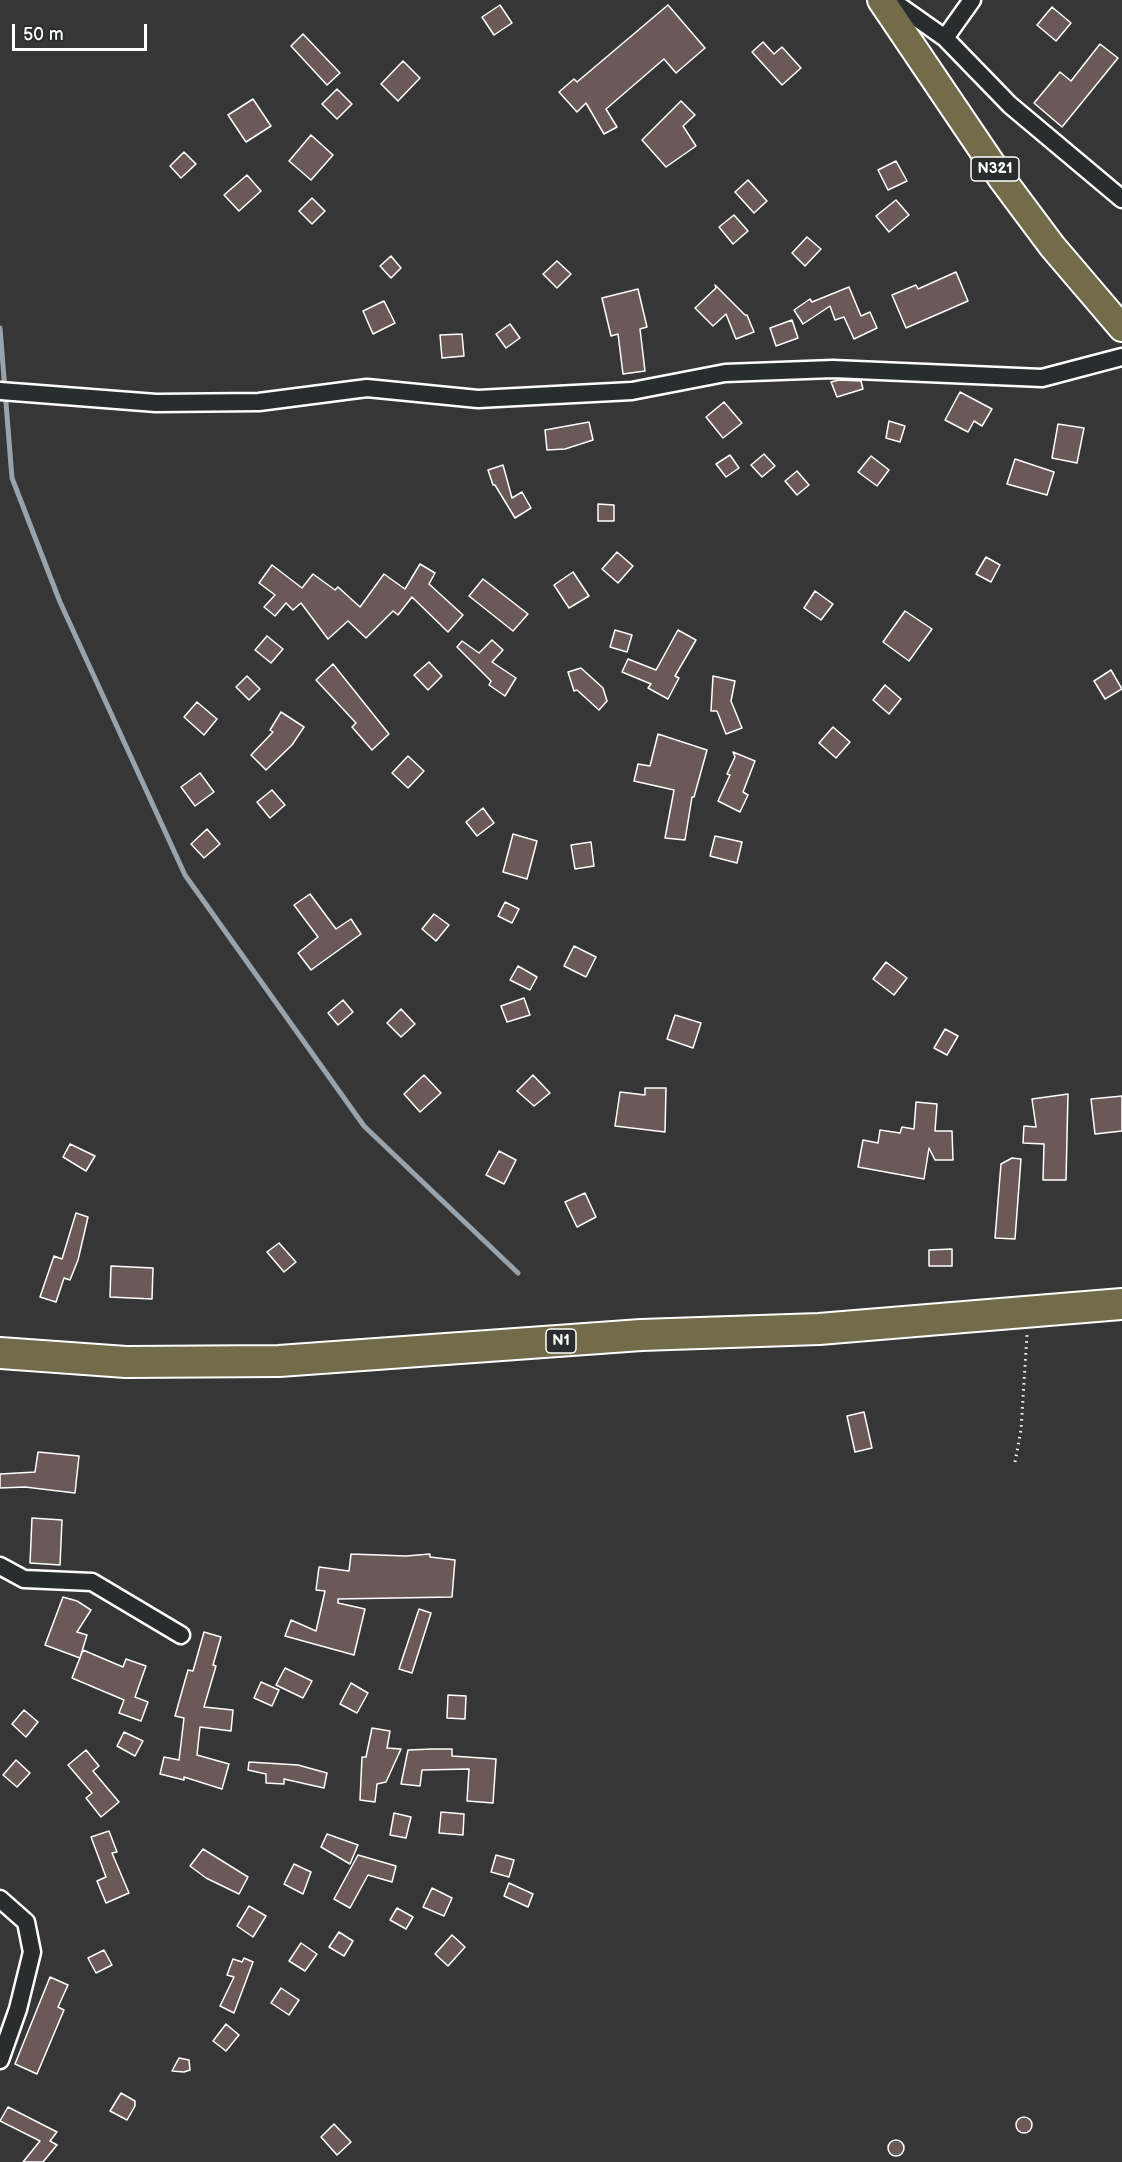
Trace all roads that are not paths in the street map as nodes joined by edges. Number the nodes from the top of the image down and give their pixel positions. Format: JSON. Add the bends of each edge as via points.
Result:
{"nodes":[{"id":1,"x":881,"y":0,"type":"edge"},
{"id":2,"x":891,"y":0,"type":"edge"},
{"id":3,"x":972,"y":0,"type":"edge"},
{"id":4,"x":945,"y":38,"type":"junction"},
{"id":5,"x":1122,"y":198,"type":"edge"},
{"id":6,"x":1122,"y":328,"type":"edge"},
{"id":7,"x":1122,"y":357,"type":"edge"},
{"id":8,"x":0,"y":391,"type":"edge"},
{"id":9,"x":1122,"y":1304,"type":"edge"},
{"id":10,"x":0,"y":1353,"type":"edge"},
{"id":11,"x":0,"y":1566,"type":"edge"},
{"id":12,"x":181,"y":1635,"type":"dead end"},
{"id":13,"x":0,"y":1899,"type":"edge"},
{"id":14,"x":0,"y":2060,"type":"edge"}],
"edges":[{"from":1,"to":6,"type":"main road","number":"N321","via":[[1002,179],[1052,246]]},
{"from":2,"to":4,"type":"street"},
{"from":3,"to":4,"type":"street"},
{"from":4,"to":5,"type":"street","via":[[1010,105]]},
{"from":7,"to":8,"type":"street","via":[[1042,378],[833,369],[746,372],[632,391],[478,399],[367,388],[259,402],[156,403]]},
{"from":9,"to":10,"type":"highway","number":"N1","via":[[819,1329],[641,1335],[279,1361],[126,1362]]},
{"from":11,"to":12,"type":"street","via":[[24,1579],[92,1582]]},
{"from":13,"to":14,"type":"street","via":[[26,1922],[32,1952]]}]}
